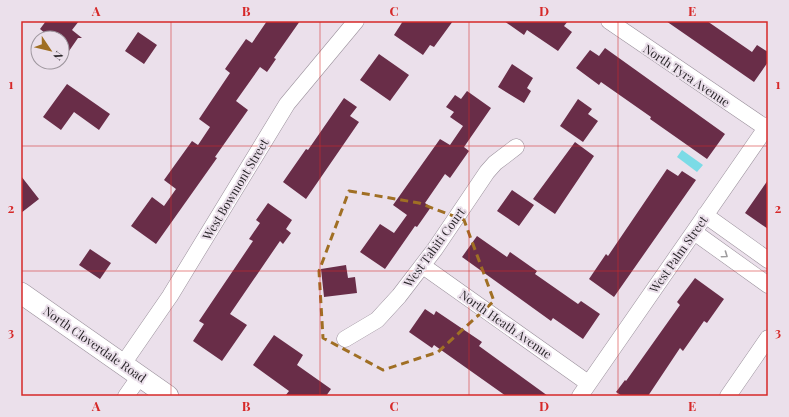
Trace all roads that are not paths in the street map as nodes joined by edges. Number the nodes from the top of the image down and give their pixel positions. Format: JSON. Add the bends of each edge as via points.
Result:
{"nodes":[{"id":1,"x":356,"y":21,"type":"edge"},
{"id":2,"x":609,"y":21,"type":"edge"},
{"id":3,"x":767,"y":127,"type":"edge"},
{"id":4,"x":516,"y":147,"type":"dead end"},
{"id":5,"x":705,"y":215,"type":"junction"},
{"id":6,"x":694,"y":232,"type":"junction"},
{"id":7,"x":768,"y":260,"type":"edge"},
{"id":8,"x":423,"y":266,"type":"junction"},
{"id":9,"x":768,"y":285,"type":"edge"},
{"id":10,"x":21,"y":293,"type":"edge"},
{"id":11,"x":768,"y":338,"type":"edge"},
{"id":12,"x":345,"y":339,"type":"dead end"},
{"id":13,"x":123,"y":364,"type":"junction"},
{"id":14,"x":140,"y":376,"type":"junction"},
{"id":15,"x":584,"y":390,"type":"edge"},
{"id":16,"x":735,"y":394,"type":"edge"},
{"id":17,"x":126,"y":396,"type":"edge"},
{"id":18,"x":168,"y":396,"type":"edge"}],
"edges":[{"from":1,"to":13,"type":"street","name":"West Bowmont Street","via":[[286,104],[170,296]]},
{"from":2,"to":3,"type":"street","name":"North Tyra Avenue"},
{"from":3,"to":5,"type":"street","name":"West Palm Street"},
{"from":4,"to":8,"type":"street","name":"West Tahiti Court","via":[[487,172]]},
{"from":5,"to":6,"type":"street","name":"West Palm Street"},
{"from":5,"to":7,"type":"street"},
{"from":6,"to":9,"type":"street","one_way":true},
{"from":6,"to":15,"type":"street","name":"West Palm Street"},
{"from":8,"to":12,"type":"street","name":"West Tahiti Court","via":[[376,320]]},
{"from":8,"to":15,"type":"street","name":"North Heath Avenue"},
{"from":10,"to":13,"type":"main road","name":"North Cloverdale Road"},
{"from":11,"to":16,"type":"street"},
{"from":13,"to":14,"type":"main road","name":"North Cloverdale Road"},
{"from":14,"to":17,"type":"street"},
{"from":14,"to":18,"type":"main road","name":"North Cloverdale Road"}]}
